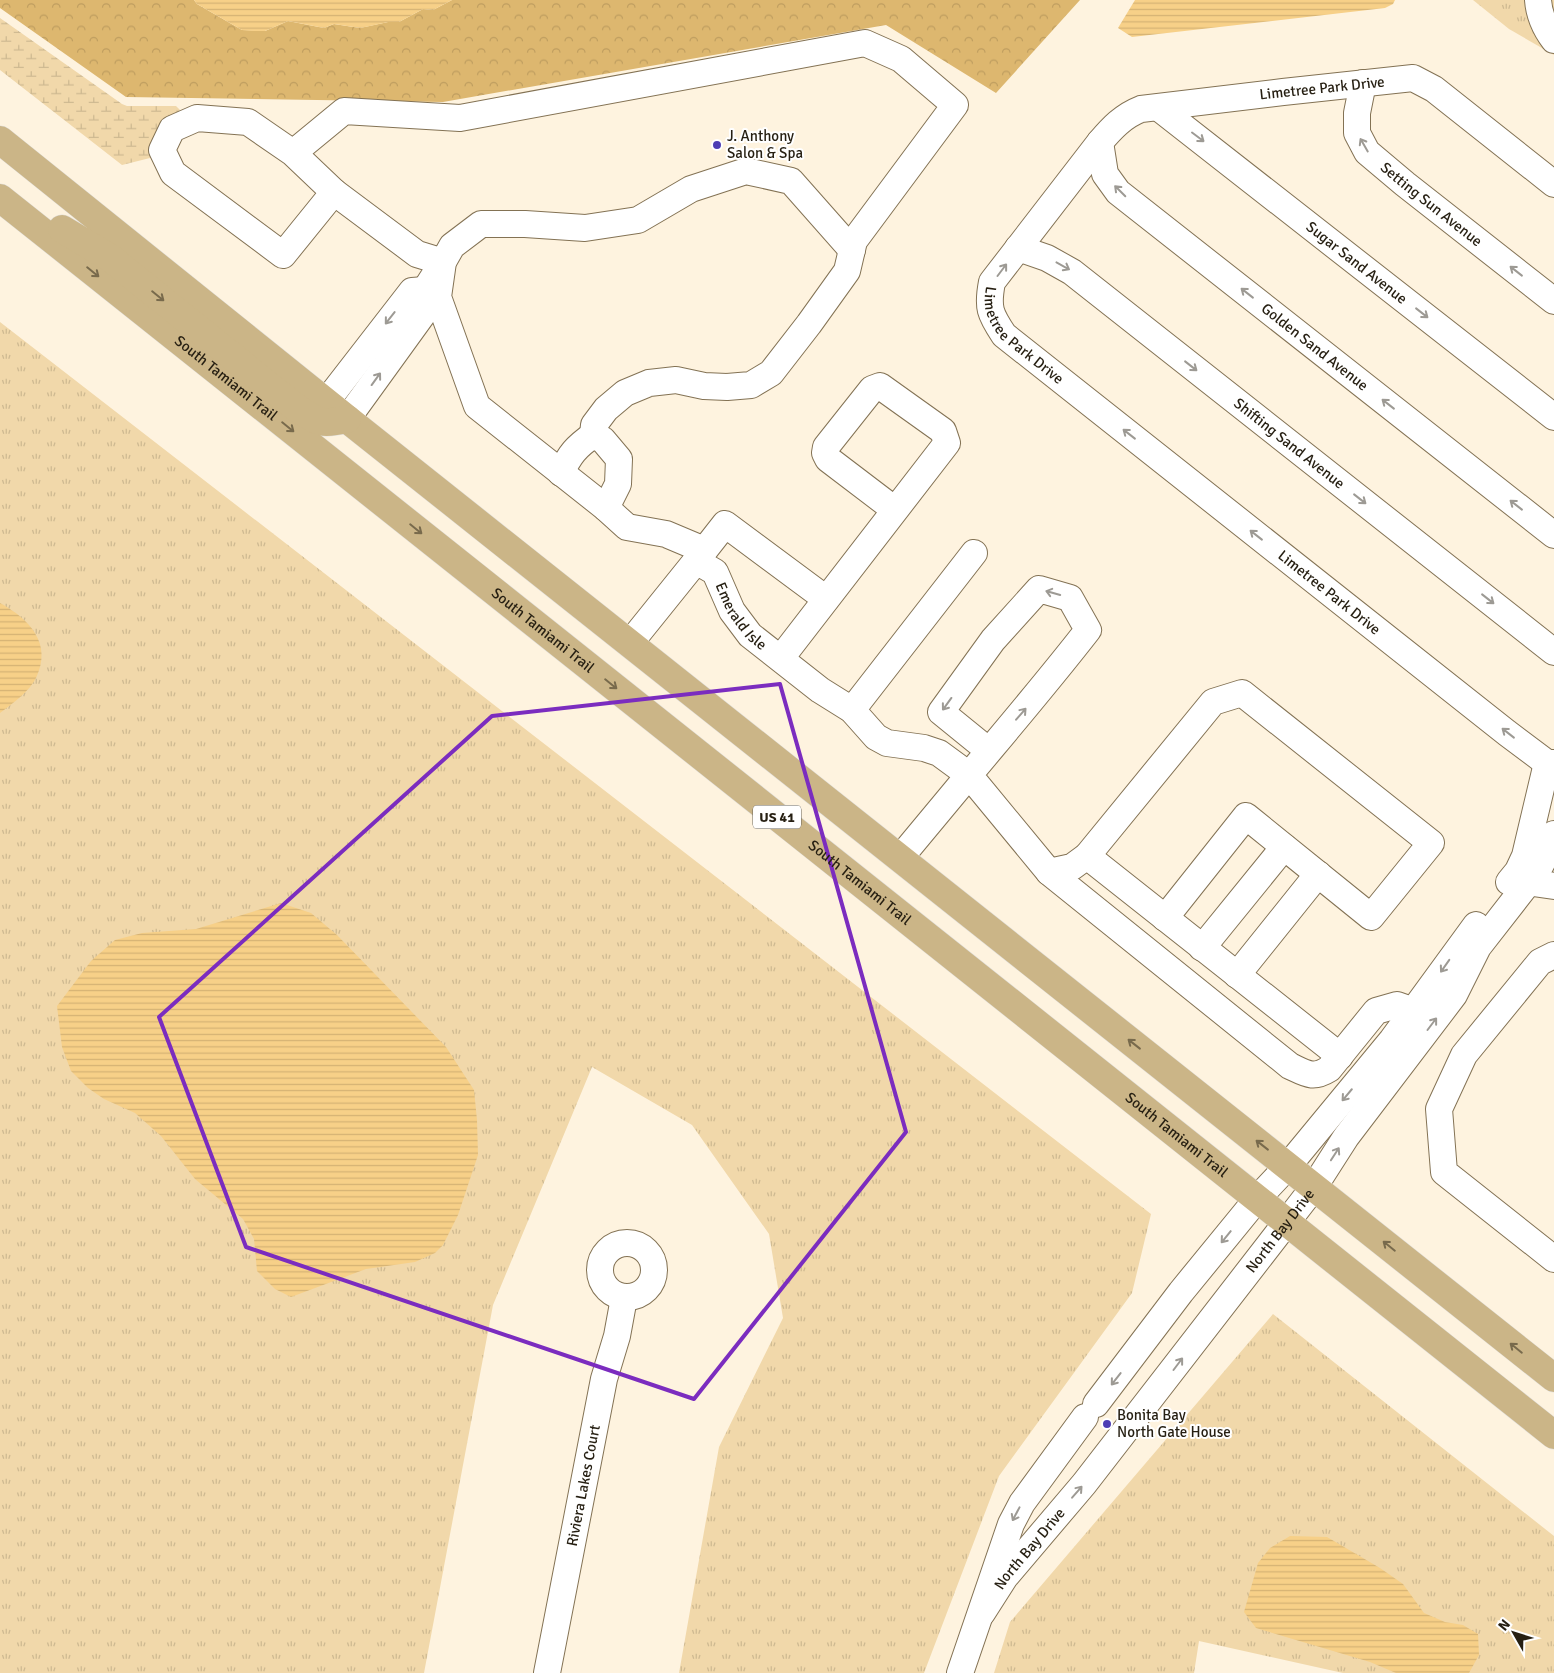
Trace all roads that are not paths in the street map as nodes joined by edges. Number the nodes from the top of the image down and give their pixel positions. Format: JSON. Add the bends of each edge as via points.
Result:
{"nodes":[{"id":1,"x":1538,"y":0,"type":"edge"},
{"id":2,"x":1554,"y":40,"type":"edge"},
{"id":3,"x":1363,"y":83,"type":"junction"},
{"id":4,"x":1159,"y":108,"type":"junction"},
{"id":5,"x":0,"y":140,"type":"edge"},
{"id":6,"x":1100,"y":142,"type":"junction"},
{"id":7,"x":293,"y":153,"type":"junction"},
{"id":8,"x":1554,"y":184,"type":"edge"},
{"id":9,"x":334,"y":192,"type":"junction"},
{"id":10,"x":0,"y":194,"type":"edge"},
{"id":11,"x":0,"y":198,"type":"edge"},
{"id":12,"x":1018,"y":248,"type":"junction"},
{"id":13,"x":852,"y":250,"type":"junction"},
{"id":14,"x":443,"y":262,"type":"junction"},
{"id":15,"x":425,"y":290,"type":"junction"},
{"id":16,"x":1554,"y":301,"type":"edge"},
{"id":17,"x":326,"y":402,"type":"junction"},
{"id":18,"x":1554,"y":417,"type":"edge"},
{"id":19,"x":347,"y":418,"type":"junction"},
{"id":20,"x":594,"y":435,"type":"junction"},
{"id":21,"x":561,"y":473,"type":"junction"},
{"id":22,"x":606,"y":508,"type":"junction"},
{"id":23,"x":895,"y":510,"type":"junction"},
{"id":24,"x":1554,"y":535,"type":"edge"},
{"id":25,"x":974,"y":553,"type":"dead end"},
{"id":26,"x":700,"y":556,"type":"junction"},
{"id":27,"x":826,"y":599,"type":"junction"},
{"id":28,"x":630,"y":643,"type":"junction"},
{"id":29,"x":1554,"y":652,"type":"edge"},
{"id":30,"x":781,"y":658,"type":"junction"},
{"id":31,"x":852,"y":710,"type":"junction"},
{"id":32,"x":989,"y":751,"type":"junction"},
{"id":33,"x":1550,"y":763,"type":"edge"},
{"id":34,"x":969,"y":775,"type":"junction"},
{"id":35,"x":1547,"y":827,"type":"edge"},
{"id":36,"x":1284,"y":847,"type":"junction"},
{"id":37,"x":1087,"y":856,"type":"junction"},
{"id":38,"x":900,"y":858,"type":"junction"},
{"id":39,"x":1541,"y":859,"type":"edge"},
{"id":40,"x":1049,"y":872,"type":"junction"},
{"id":41,"x":1318,"y":874,"type":"junction"},
{"id":42,"x":1519,"y":881,"type":"junction"},
{"id":43,"x":1554,"y":886,"type":"edge"},
{"id":44,"x":1164,"y":918,"type":"junction"},
{"id":45,"x":1202,"y":948,"type":"junction"},
{"id":46,"x":1554,"y":955,"type":"edge"},
{"id":47,"x":1237,"y":975,"type":"junction"},
{"id":48,"x":1414,"y":1011,"type":"junction"},
{"id":49,"x":1340,"y":1056,"type":"junction"},
{"id":50,"x":1288,"y":1166,"type":"junction"},
{"id":51,"x":1314,"y":1187,"type":"junction"},
{"id":52,"x":1257,"y":1199,"type":"junction"},
{"id":53,"x":1287,"y":1222,"type":"junction"},
{"id":54,"x":1554,"y":1259,"type":"edge"},
{"id":55,"x":624,"y":1298,"type":"dead end"},
{"id":56,"x":1554,"y":1378,"type":"edge"},
{"id":57,"x":1554,"y":1435,"type":"edge"},
{"id":58,"x":982,"y":1612,"type":"junction"},
{"id":59,"x":547,"y":1673,"type":"edge"},
{"id":60,"x":960,"y":1673,"type":"edge"}],
"edges":[{"from":1,"to":2,"type":"street","via":[[1548,32]]},
{"from":3,"to":4,"type":"street","name":"Limetree Park Drive"},
{"from":3,"to":8,"type":"street","name":"Limetree Park Drive","via":[[1413,78],[1434,89]]},
{"from":16,"to":3,"type":"street","name":"Setting Sun Avenue","one_way":true,"via":[[1367,152],[1357,133]]},
{"from":4,"to":6,"type":"street","name":"Limetree Park Drive","via":[[1130,113],[1118,121]]},
{"from":4,"to":18,"type":"street","name":"Sugar Sand Avenue","one_way":true},
{"from":5,"to":17,"type":"main road","number":"US 41"},
{"from":6,"to":12,"type":"street","name":"Limetree Park Drive"},
{"from":24,"to":6,"type":"street","name":"Golden Sand Avenue","one_way":true,"via":[[1118,192],[1105,174]]},
{"from":7,"to":9,"type":"street"},
{"from":7,"to":9,"type":"street","via":[[248,122],[197,118],[172,129],[162,150],[173,173],[283,255]]},
{"from":7,"to":13,"type":"street","via":[[344,111],[460,118],[865,44],[901,59],[955,105],[854,241]]},
{"from":9,"to":14,"type":"street","via":[[417,254]]},
{"from":10,"to":19,"type":"main road","one_way":true,"via":[[110,257],[298,409],[317,421],[328,423]]},
{"from":11,"to":52,"type":"main road","name":"South Tamiami Trail","number":"US 41","one_way":true},
{"from":12,"to":29,"type":"street","name":"Shifting Sand Avenue","one_way":true,"via":[[1047,258],[1072,272]]},
{"from":33,"to":12,"type":"street","name":"Limetree Park Drive","one_way":true,"via":[[1326,591],[1004,335],[993,319],[989,300],[992,282]]},
{"from":13,"to":14,"type":"street","via":[[791,181],[746,171],[691,188],[638,220],[586,228],[482,224],[452,246]]},
{"from":13,"to":20,"type":"street","via":[[846,271],[771,373],[751,385],[727,387],[676,380],[649,383],[625,393],[606,408],[594,425]]},
{"from":14,"to":15,"type":"street"},
{"from":14,"to":21,"type":"street","name":"Emerald Isle","via":[[438,297],[476,406]]},
{"from":15,"to":17,"type":"street","one_way":true,"via":[[412,291]]},
{"from":19,"to":15,"type":"street","one_way":true,"via":[[428,308]]},
{"from":17,"to":19,"type":"main road","number":"US 41"},
{"from":19,"to":28,"type":"main road","number":"US 41"},
{"from":20,"to":21,"type":"street","via":[[578,446]]},
{"from":20,"to":22,"type":"street","via":[[619,458],[618,484]]},
{"from":21,"to":22,"type":"street","name":"Emerald Isle"},
{"from":22,"to":26,"type":"street","name":"Emerald Isle","via":[[627,527],[666,534]]},
{"from":23,"to":23,"type":"street","via":[[947,443],[944,431],[880,386],[872,389],[826,447],[826,453],[828,459]]},
{"from":23,"to":27,"type":"street"},
{"from":25,"to":31,"type":"street"},
{"from":26,"to":27,"type":"street","via":[[725,524]]},
{"from":26,"to":28,"type":"street"},
{"from":26,"to":30,"type":"street","name":"Emerald Isle","via":[[715,572],[740,623],[750,635]]},
{"from":27,"to":30,"type":"street"},
{"from":28,"to":38,"type":"main road","number":"US 41"},
{"from":30,"to":31,"type":"street","name":"Emerald Isle","via":[[820,690]]},
{"from":31,"to":34,"type":"street","name":"Emerald Isle","via":[[876,737],[887,743],[939,753]]},
{"from":32,"to":32,"type":"street","one_way":true,"via":[[1088,630],[1070,598],[1039,589],[993,640],[941,712]]},
{"from":32,"to":34,"type":"street"},
{"from":33,"to":35,"type":"street","name":"North Bay Drive"},
{"from":34,"to":38,"type":"street"},
{"from":34,"to":40,"type":"street","name":"Emerald Isle"},
{"from":35,"to":39,"type":"street","name":"North Bay Drive"},
{"from":36,"to":41,"type":"street"},
{"from":36,"to":44,"type":"street","via":[[1246,816]]},
{"from":36,"to":45,"type":"street"},
{"from":37,"to":40,"type":"street","via":[[1072,867]]},
{"from":37,"to":41,"type":"street","via":[[1213,702],[1242,694],[1431,843],[1371,917]]},
{"from":37,"to":44,"type":"street"},
{"from":50,"to":38,"type":"main road","number":"US 41","one_way":true},
{"from":39,"to":42,"type":"street","name":"North Bay Drive","via":[[1518,871]]},
{"from":40,"to":49,"type":"street","name":"Emerald Isle","via":[[1290,1066],[1309,1075],[1320,1075]]},
{"from":41,"to":47,"type":"street"},
{"from":42,"to":43,"type":"street"},
{"from":42,"to":48,"type":"street","name":"North Bay Drive","one_way":true,"via":[[1461,943]]},
{"from":51,"to":42,"type":"street","name":"North Bay Drive","one_way":true,"via":[[1346,1137],[1454,995],[1478,947]]},
{"from":44,"to":45,"type":"street"},
{"from":45,"to":47,"type":"street"},
{"from":46,"to":54,"type":"street","via":[[1540,962],[1464,1055],[1439,1110],[1444,1172]]},
{"from":47,"to":49,"type":"street"},
{"from":48,"to":49,"type":"street","via":[[1397,1006],[1376,1011]]},
{"from":48,"to":50,"type":"street","name":"North Bay Drive","one_way":true},
{"from":50,"to":51,"type":"main road","number":"US 41"},
{"from":50,"to":52,"type":"street","name":"North Bay Drive"},
{"from":51,"to":53,"type":"street","name":"North Bay Drive"},
{"from":56,"to":51,"type":"main road","number":"US 41","one_way":true},
{"from":52,"to":53,"type":"main road","name":"South Tamiami Trail","number":"US 41"},
{"from":52,"to":58,"type":"street","name":"North Bay Drive","one_way":true,"via":[[1181,1292],[1022,1504],[1002,1546]]},
{"from":53,"to":57,"type":"main road","name":"South Tamiami Trail","number":"US 41"},
{"from":58,"to":53,"type":"street","name":"North Bay Drive","one_way":true,"via":[[1005,1578],[1084,1484]]},
{"from":55,"to":59,"type":"street","name":"Riviera Lakes Court","via":[[604,1379]]},
{"from":58,"to":60,"type":"street","name":"North Bay Drive"}]}
